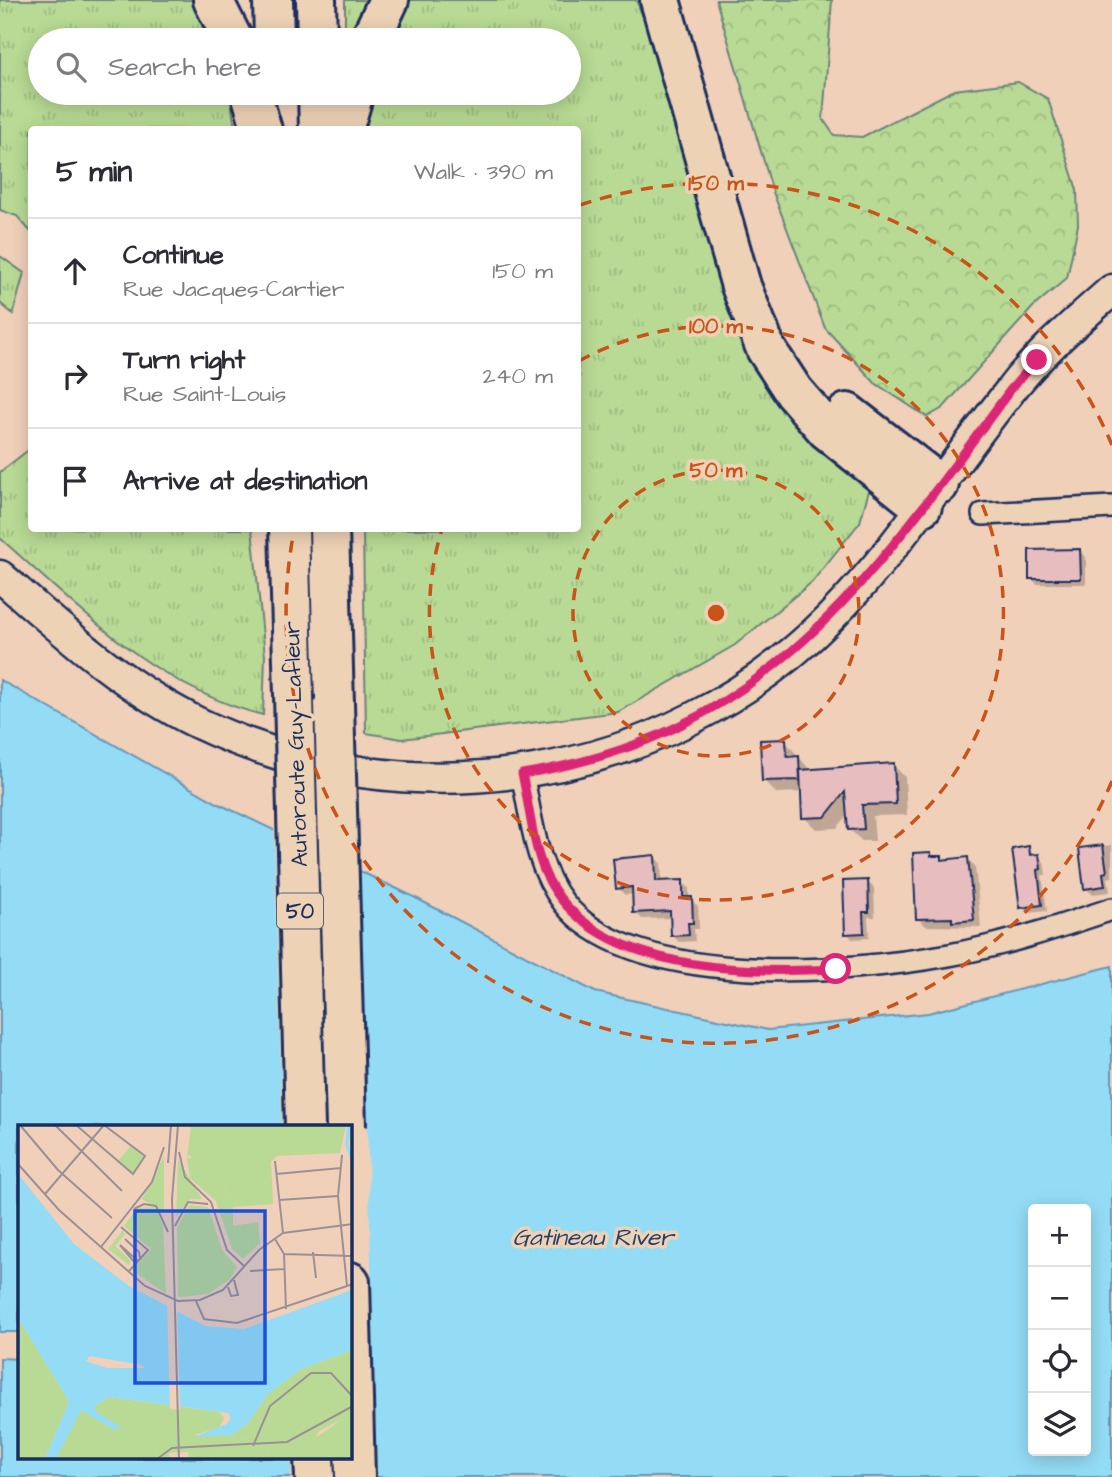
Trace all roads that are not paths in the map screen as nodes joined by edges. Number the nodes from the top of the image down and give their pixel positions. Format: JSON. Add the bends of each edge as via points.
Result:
{"nodes":[{"id":1,"x":213,"y":0,"type":"edge"},
{"id":2,"x":273,"y":0,"type":"edge"},
{"id":3,"x":316,"y":0,"type":"edge"},
{"id":4,"x":389,"y":0,"type":"edge"},
{"id":5,"x":660,"y":0,"type":"edge"},
{"id":6,"x":683,"y":0,"type":"edge"},
{"id":7,"x":227,"y":28,"type":"edge"},
{"id":8,"x":274,"y":28,"type":"edge"},
{"id":9,"x":317,"y":28,"type":"edge"},
{"id":10,"x":376,"y":28,"type":"edge"},
{"id":11,"x":255,"y":105,"type":"edge"},
{"id":12,"x":275,"y":105,"type":"edge"},
{"id":13,"x":318,"y":105,"type":"edge"},
{"id":14,"x":350,"y":105,"type":"edge"},
{"id":15,"x":261,"y":126,"type":"edge"},
{"id":16,"x":276,"y":126,"type":"edge"},
{"id":17,"x":319,"y":126,"type":"edge"},
{"id":18,"x":344,"y":126,"type":"edge"},
{"id":19,"x":1112,"y":290,"type":"edge"},
{"id":20,"x":931,"y":495,"type":"junction"},
{"id":21,"x":1112,"y":507,"type":"edge"},
{"id":22,"x":983,"y":513,"type":"dead end"},
{"id":23,"x":289,"y":532,"type":"edge"},
{"id":24,"x":329,"y":532,"type":"edge"},
{"id":25,"x":0,"y":576,"type":"edge"},
{"id":26,"x":522,"y":774,"type":"junction"},
{"id":27,"x":1112,"y":909,"type":"edge"},
{"id":28,"x":306,"y":1125,"type":"edge"},
{"id":29,"x":346,"y":1125,"type":"edge"},
{"id":30,"x":352,"y":1360,"type":"edge"},
{"id":31,"x":355,"y":1477,"type":"edge"}],
"edges":[{"from":1,"to":7,"type":"highway"},
{"from":2,"to":8,"type":"highway"},
{"from":3,"to":9,"type":"highway"},
{"from":4,"to":10,"type":"highway"},
{"from":5,"to":20,"type":"highway","via":[[741,286],[766,349],[794,392],[827,430]]},
{"from":6,"to":20,"type":"highway","via":[[771,299],[788,338],[836,403]]},
{"from":11,"to":15,"type":"highway"},
{"from":12,"to":16,"type":"highway"},
{"from":13,"to":17,"type":"highway"},
{"from":14,"to":18,"type":"highway"},
{"from":19,"to":20,"type":"main road","via":[[1060,336],[1011,389]]},
{"from":20,"to":26,"type":"main road","via":[[833,615],[750,684],[645,741],[573,764]]},
{"from":21,"to":22,"type":"street"},
{"from":23,"to":28,"type":"highway","name":"Autoroute Guy-Lafleur","number":"50","bridge":true},
{"from":24,"to":29,"type":"highway","name":"Autoroute Guy-Lafleur","number":"50","bridge":true},
{"from":25,"to":26,"type":"main road","via":[[124,680],[196,722],[254,746],[388,777],[463,779]]},
{"from":26,"to":27,"type":"street","via":[[541,864],[564,903],[592,929],[664,958],[796,971],[874,967],[968,951]]},
{"from":30,"to":31,"type":"highway"}]}
